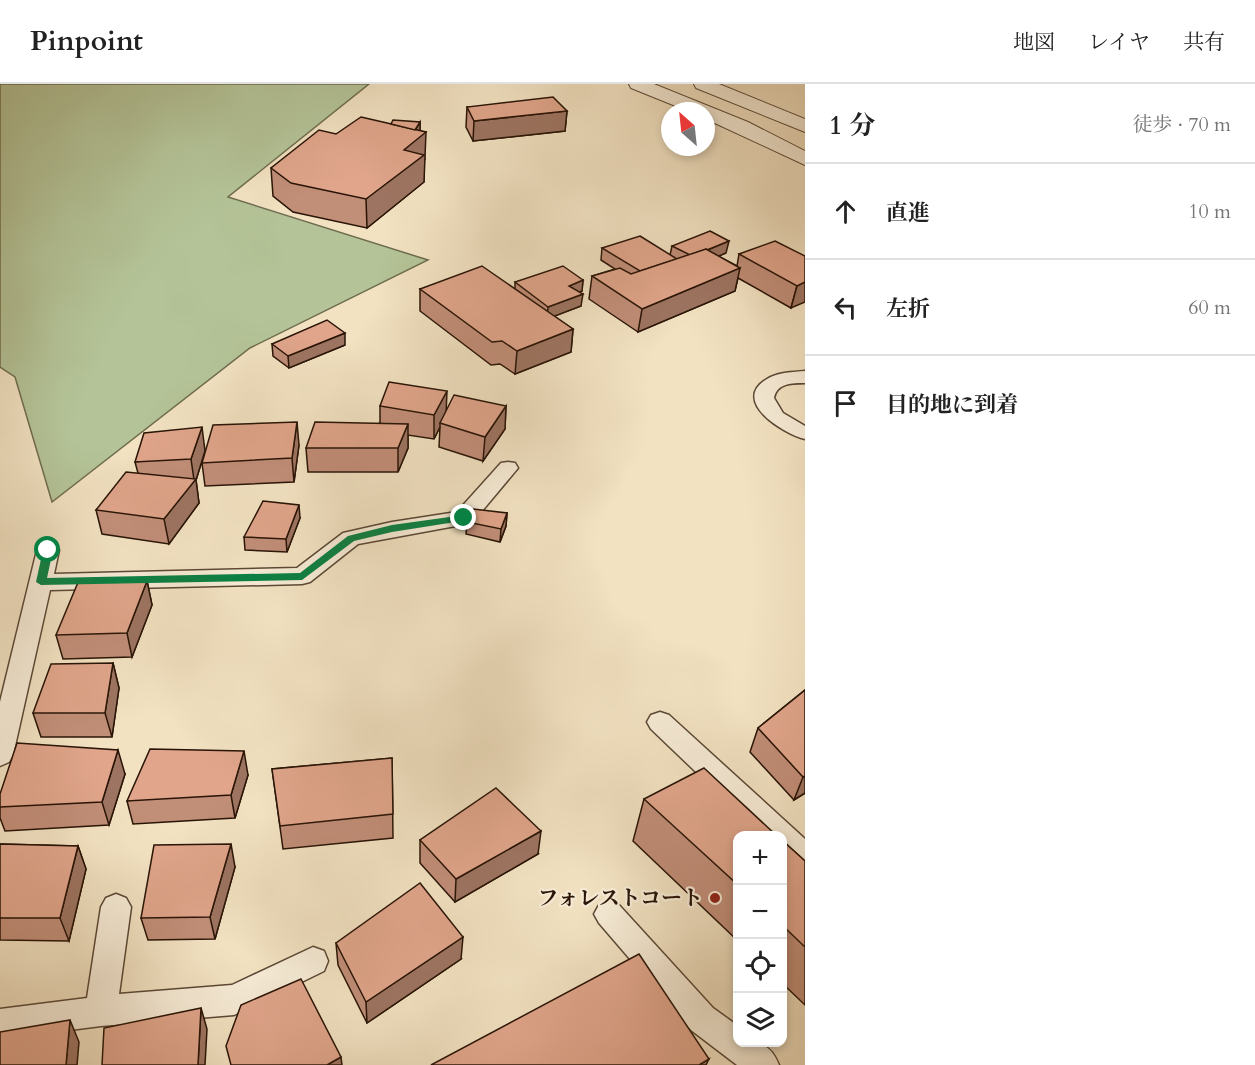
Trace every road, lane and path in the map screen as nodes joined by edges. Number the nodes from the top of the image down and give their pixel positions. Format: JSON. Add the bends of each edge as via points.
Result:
{"nodes":[{"id":1,"x":638,"y":84,"type":"edge"},
{"id":2,"x":703,"y":84,"type":"edge"},
{"id":3,"x":683,"y":102,"type":"edge"},
{"id":4,"x":715,"y":115,"type":"edge"},
{"id":5,"x":805,"y":126,"type":"edge"},
{"id":6,"x":805,"y":159,"type":"edge"},
{"id":7,"x":805,"y":377,"type":"edge"},
{"id":8,"x":805,"y":433,"type":"edge"},
{"id":9,"x":508,"y":468,"type":"dead end"},
{"id":10,"x":48,"y":550,"type":"dead end"},
{"id":11,"x":41,"y":582,"type":"junction"},
{"id":12,"x":660,"y":722,"type":"dead end"},
{"id":13,"x":0,"y":755,"type":"edge"},
{"id":14,"x":777,"y":831,"type":"edge"},
{"id":15,"x":787,"y":841,"type":"edge"},
{"id":16,"x":805,"y":857,"type":"edge"},
{"id":17,"x":116,"y":907,"type":"dead end"},
{"id":18,"x":609,"y":914,"type":"dead end"},
{"id":19,"x":313,"y":961,"type":"dead end"},
{"id":20,"x":101,"y":1011,"type":"junction"},
{"id":21,"x":0,"y":1024,"type":"edge"},
{"id":22,"x":763,"y":1065,"type":"edge"}],
"edges":[{"from":1,"to":3,"type":"street"},
{"from":2,"to":5,"type":"street"},
{"from":4,"to":6,"type":"street"},
{"from":7,"to":8,"type":"lane","via":[[783,379],[771,385],[764,402],[778,421]]},
{"from":9,"to":11,"type":"lane","via":[[464,518],[351,538],[302,576]]},
{"from":10,"to":11,"type":"lane"},
{"from":11,"to":13,"type":"lane"},
{"from":12,"to":14,"type":"lane"},
{"from":15,"to":16,"type":"lane"},
{"from":17,"to":20,"type":"lane"},
{"from":18,"to":22,"type":"lane","via":[[702,1018]]},
{"from":19,"to":20,"type":"lane","via":[[234,1000]]},
{"from":20,"to":21,"type":"lane"}]}
